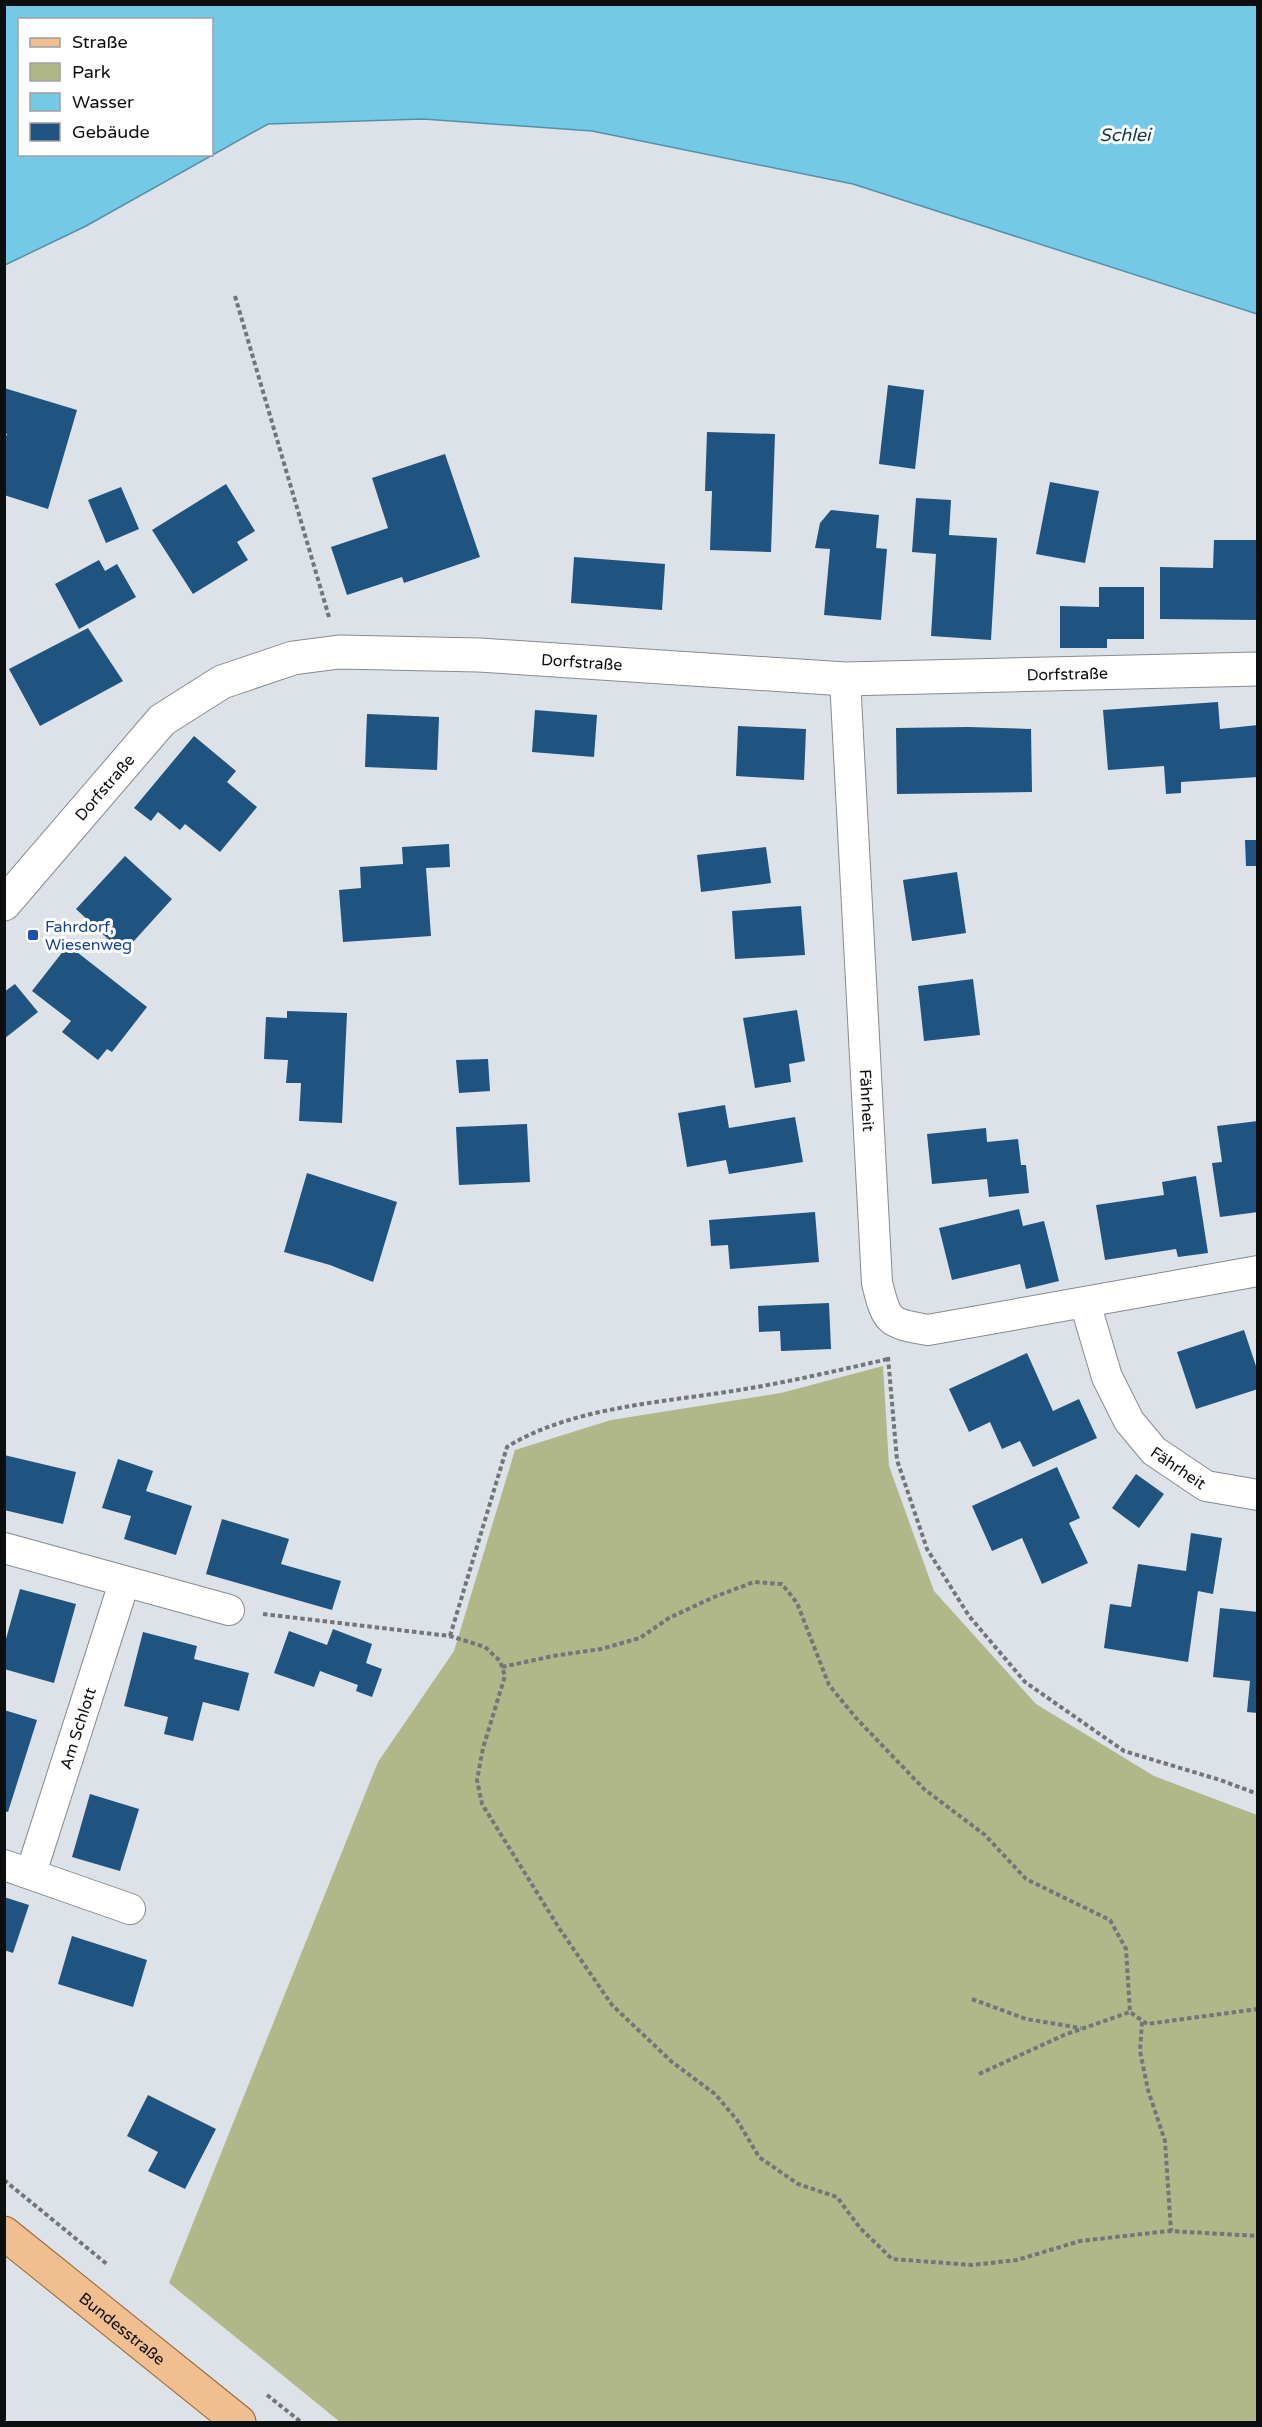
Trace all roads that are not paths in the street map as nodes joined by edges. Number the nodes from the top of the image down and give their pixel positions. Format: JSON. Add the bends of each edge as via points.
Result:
{"nodes":[{"id":1,"x":1257,"y":669,"type":"edge"},
{"id":2,"x":845,"y":679,"type":"junction"},
{"id":3,"x":4,"y":904,"type":"edge"},
{"id":4,"x":1257,"y":1271,"type":"edge"},
{"id":5,"x":1085,"y":1303,"type":"junction"},
{"id":6,"x":1257,"y":1495,"type":"edge"},
{"id":7,"x":4,"y":1548,"type":"edge"},
{"id":8,"x":124,"y":1583,"type":"junction"},
{"id":9,"x":229,"y":1610,"type":"road end"},
{"id":10,"x":17,"y":1869,"type":"edge"},
{"id":11,"x":130,"y":1909,"type":"dead end"},
{"id":12,"x":4,"y":2233,"type":"edge"},
{"id":13,"x":239,"y":2422,"type":"edge"}],
"edges":[{"from":1,"to":2,"type":"street","name":"Dorfstraße"},
{"from":2,"to":3,"type":"street","name":"Dorfstraße","via":[[479,655],[339,652],[293,658],[222,682],[162,720]]},
{"from":2,"to":5,"type":"street","name":"Fährheit","via":[[877,1283],[884,1312],[898,1324],[928,1330]]},
{"from":4,"to":5,"type":"street"},
{"from":5,"to":6,"type":"street","name":"Fährheit","via":[[1107,1377],[1130,1421],[1154,1451],[1206,1486]]},
{"from":7,"to":8,"type":"street"},
{"from":8,"to":9,"type":"street"},
{"from":8,"to":10,"type":"street","name":"Am Schlott"},
{"from":10,"to":11,"type":"street","name":"Am Schlott"},
{"from":12,"to":13,"type":"main road","name":"Bundesstraße"}]}
